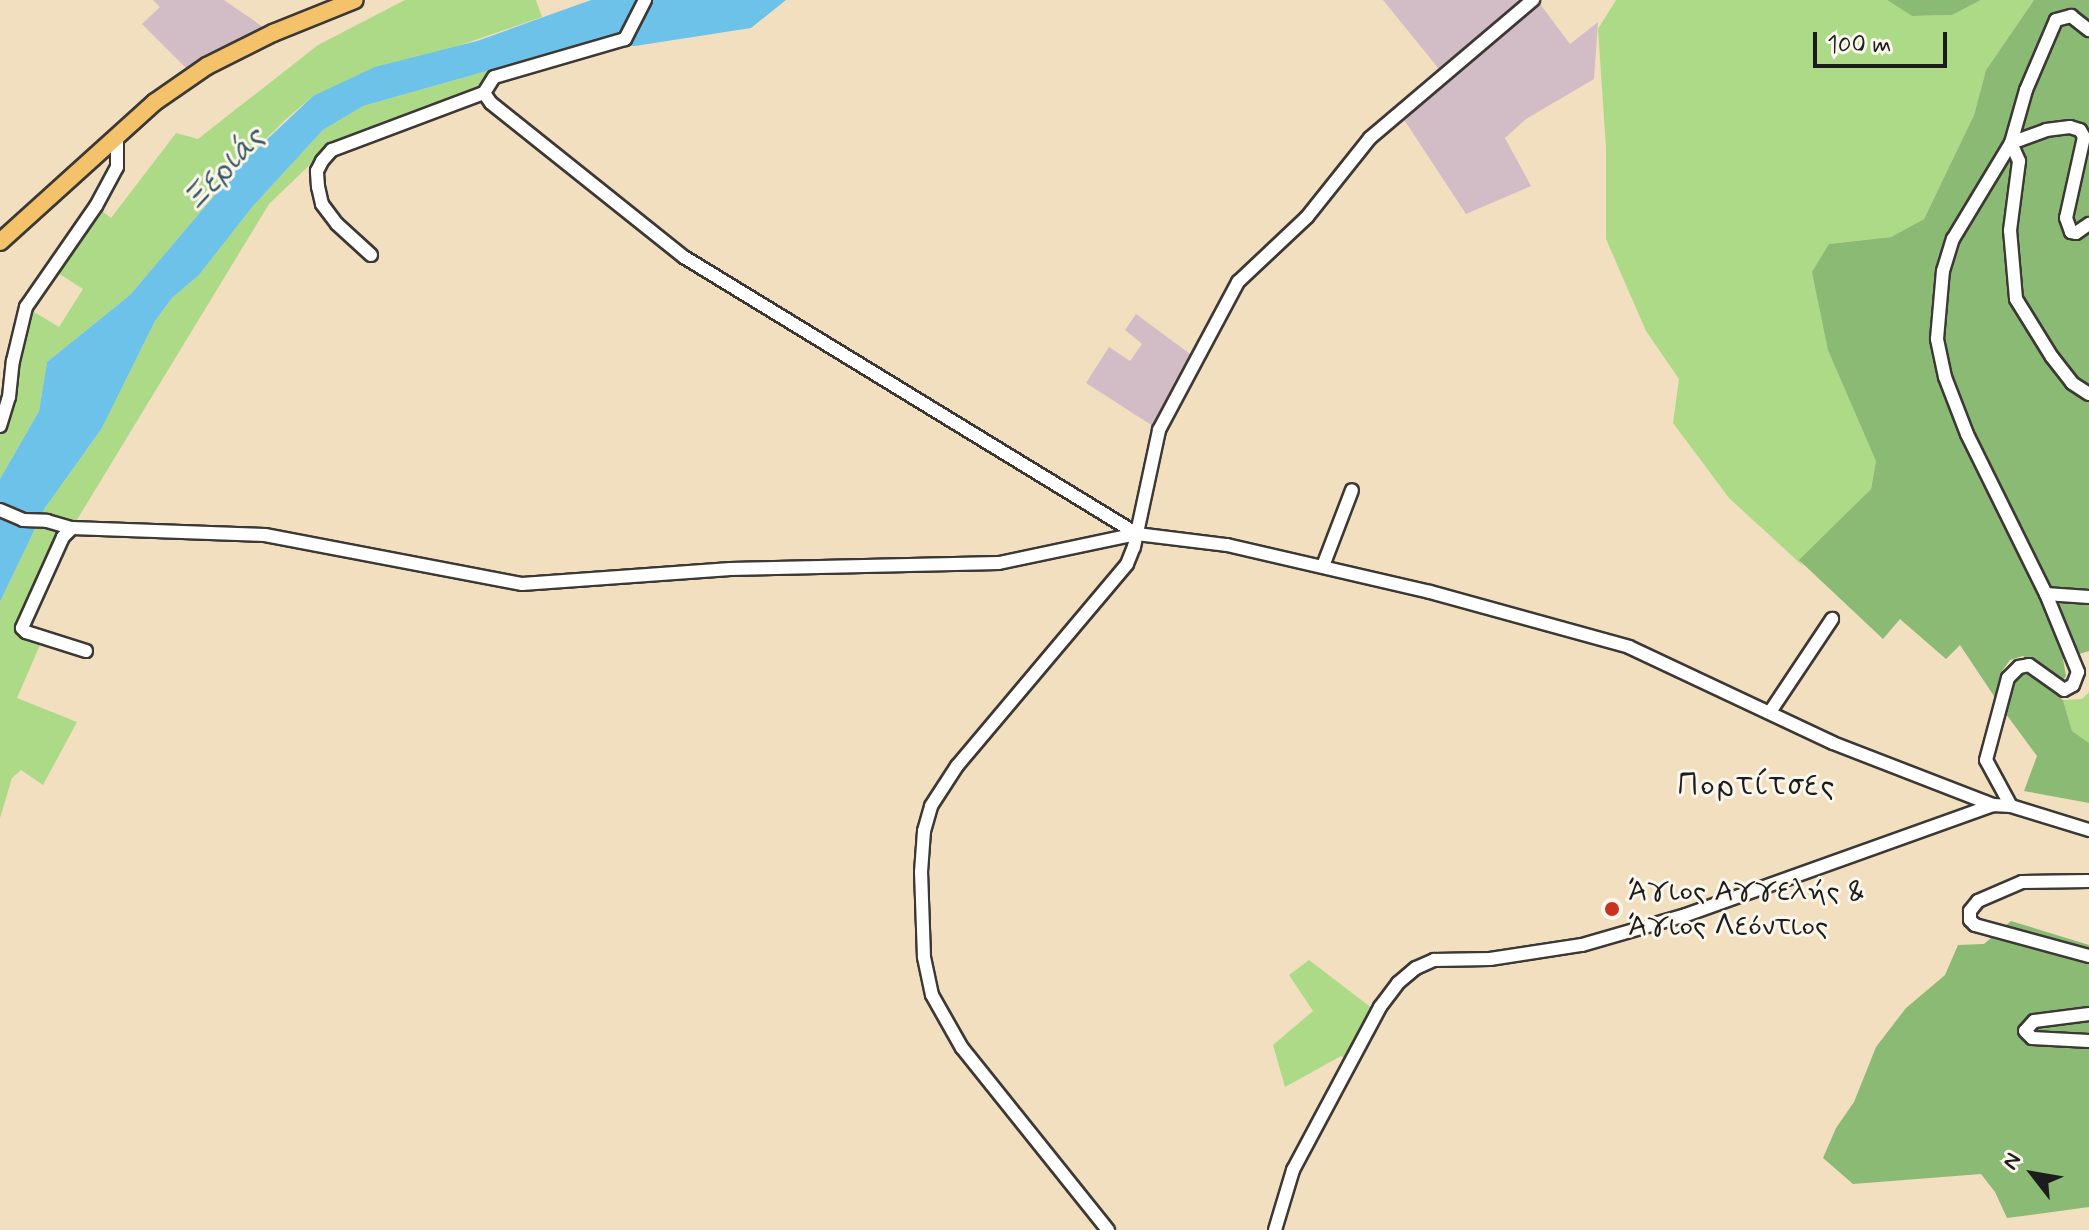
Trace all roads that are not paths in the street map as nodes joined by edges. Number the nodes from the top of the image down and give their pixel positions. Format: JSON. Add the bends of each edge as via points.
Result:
{"nodes":[{"id":1,"x":355,"y":0,"type":"edge"},
{"id":2,"x":645,"y":0,"type":"edge"},
{"id":3,"x":1533,"y":0,"type":"edge"},
{"id":4,"x":2089,"y":30,"type":"edge"},
{"id":5,"x":484,"y":93,"type":"junction"},
{"id":6,"x":117,"y":138,"type":"junction"},
{"id":7,"x":2011,"y":143,"type":"junction"},
{"id":8,"x":2089,"y":224,"type":"edge"},
{"id":9,"x":0,"y":242,"type":"edge"},
{"id":10,"x":371,"y":255,"type":"dead end"},
{"id":11,"x":2089,"y":394,"type":"edge"},
{"id":12,"x":0,"y":426,"type":"edge"},
{"id":13,"x":1352,"y":490,"type":"dead end"},
{"id":14,"x":0,"y":510,"type":"edge"},
{"id":15,"x":72,"y":528,"type":"junction"},
{"id":16,"x":1137,"y":534,"type":"junction"},
{"id":17,"x":1323,"y":566,"type":"junction"},
{"id":18,"x":2046,"y":594,"type":"junction"},
{"id":19,"x":2089,"y":597,"type":"edge"},
{"id":20,"x":1832,"y":619,"type":"dead end"},
{"id":21,"x":86,"y":651,"type":"dead end"},
{"id":22,"x":1770,"y":712,"type":"junction"},
{"id":23,"x":1993,"y":805,"type":"junction"},
{"id":24,"x":2011,"y":806,"type":"junction"},
{"id":25,"x":2089,"y":832,"type":"edge"},
{"id":26,"x":2089,"y":842,"type":"edge"},
{"id":27,"x":2089,"y":881,"type":"edge"},
{"id":28,"x":2089,"y":956,"type":"edge"},
{"id":29,"x":2089,"y":1014,"type":"edge"},
{"id":30,"x":2089,"y":1041,"type":"edge"},
{"id":31,"x":1108,"y":1230,"type":"edge"},
{"id":32,"x":1275,"y":1230,"type":"edge"}],
"edges":[{"from":1,"to":6,"type":"main road","via":[[207,66],[155,102]]},
{"from":2,"to":5,"type":"street","via":[[625,39],[494,77]]},
{"from":3,"to":16,"type":"street","via":[[1370,138],[1307,217],[1238,282],[1159,430]]},
{"from":4,"to":7,"type":"street","via":[[2071,16],[2056,20],[2026,90]]},
{"from":5,"to":10,"type":"street","via":[[332,150],[322,161],[317,179],[322,204]]},
{"from":5,"to":16,"type":"street","via":[[684,257]]},
{"from":6,"to":9,"type":"main road"},
{"from":6,"to":12,"type":"street","via":[[117,167],[96,206],[26,307]]},
{"from":7,"to":8,"type":"street","via":[[2046,130],[2080,130],[2084,137],[2066,218],[2071,232]]},
{"from":7,"to":11,"type":"street","via":[[2019,161],[2010,230],[2016,299],[2052,357],[2072,383]]},
{"from":7,"to":18,"type":"street","via":[[1953,239],[1943,271],[1937,339],[1967,434]]},
{"from":13,"to":17,"type":"street"},
{"from":14,"to":15,"type":"street","via":[[23,520]]},
{"from":15,"to":16,"type":"street","via":[[265,535],[522,584],[730,569],[999,563]]},
{"from":15,"to":21,"type":"street","via":[[63,537],[22,628]]},
{"from":16,"to":17,"type":"street","via":[[1227,545]]},
{"from":16,"to":31,"type":"street","via":[[1118,577],[939,790],[926,822],[921,872],[924,957],[936,1005],[962,1048]]},
{"from":17,"to":22,"type":"street","via":[[1629,647]]},
{"from":18,"to":19,"type":"street"},
{"from":18,"to":24,"type":"street","via":[[2077,679],[2064,690],[2024,665],[2008,678],[1986,760]]},
{"from":20,"to":22,"type":"street"},
{"from":22,"to":23,"type":"street","via":[[1833,743]]},
{"from":23,"to":24,"type":"street"},
{"from":23,"to":32,"type":"street","via":[[1686,915],[1597,941],[1539,953],[1434,960],[1416,968],[1380,1007],[1293,1170]]},
{"from":24,"to":25,"type":"street"},
{"from":25,"to":26,"type":"street"},
{"from":27,"to":28,"type":"street","via":[[2022,882],[1990,893],[1970,911],[1975,925]]},
{"from":29,"to":30,"type":"street","via":[[2034,1021],[2025,1031],[2032,1038]]}]}
